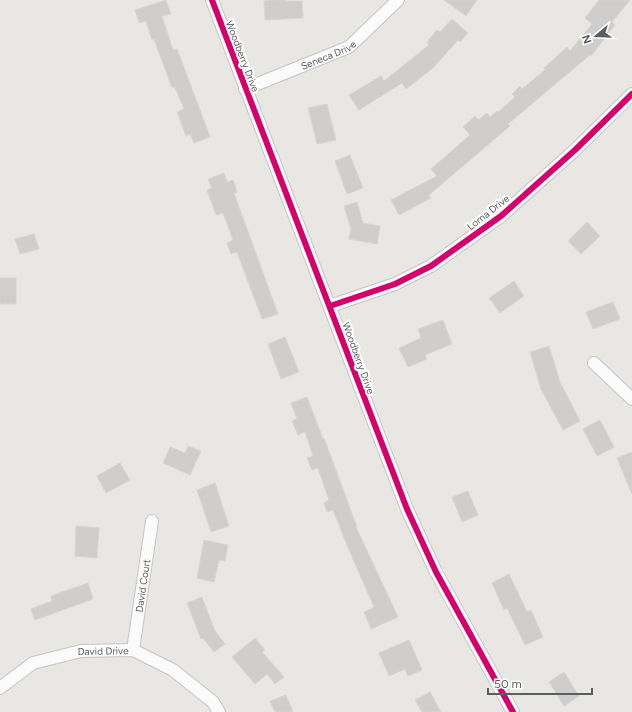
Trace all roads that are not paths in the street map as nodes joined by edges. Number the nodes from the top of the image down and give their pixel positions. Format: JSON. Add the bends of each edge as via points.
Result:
{"nodes":[{"id":1,"x":212,"y":0,"type":"edge"},
{"id":2,"x":398,"y":0,"type":"edge"},
{"id":3,"x":245,"y":89,"type":"junction"},
{"id":4,"x":632,"y":94,"type":"edge"},
{"id":5,"x":330,"y":306,"type":"junction"},
{"id":6,"x":594,"y":363,"type":"dead end"},
{"id":7,"x":632,"y":399,"type":"edge"},
{"id":8,"x":152,"y":521,"type":"dead end"},
{"id":9,"x":133,"y":650,"type":"junction"},
{"id":10,"x":0,"y":688,"type":"edge"},
{"id":11,"x":219,"y":712,"type":"edge"},
{"id":12,"x":514,"y":712,"type":"edge"}],
"edges":[{"from":1,"to":3,"type":"street","name":"Woodberry Drive"},
{"from":2,"to":3,"type":"street","name":"Seneca Drive","via":[[349,47]]},
{"from":3,"to":5,"type":"street","name":"Woodberry Drive"},
{"from":4,"to":5,"type":"street","name":"Lorna Drive","via":[[575,150],[501,216],[431,266],[395,284]]},
{"from":5,"to":12,"type":"street","name":"Woodberry Drive","via":[[407,509],[436,572]]},
{"from":6,"to":7,"type":"street"},
{"from":8,"to":9,"type":"street","name":"David Court"},
{"from":9,"to":10,"type":"street","name":"David Drive","via":[[81,651],[33,663]]},
{"from":9,"to":11,"type":"street","name":"David Drive","via":[[173,670],[213,702]]}]}
